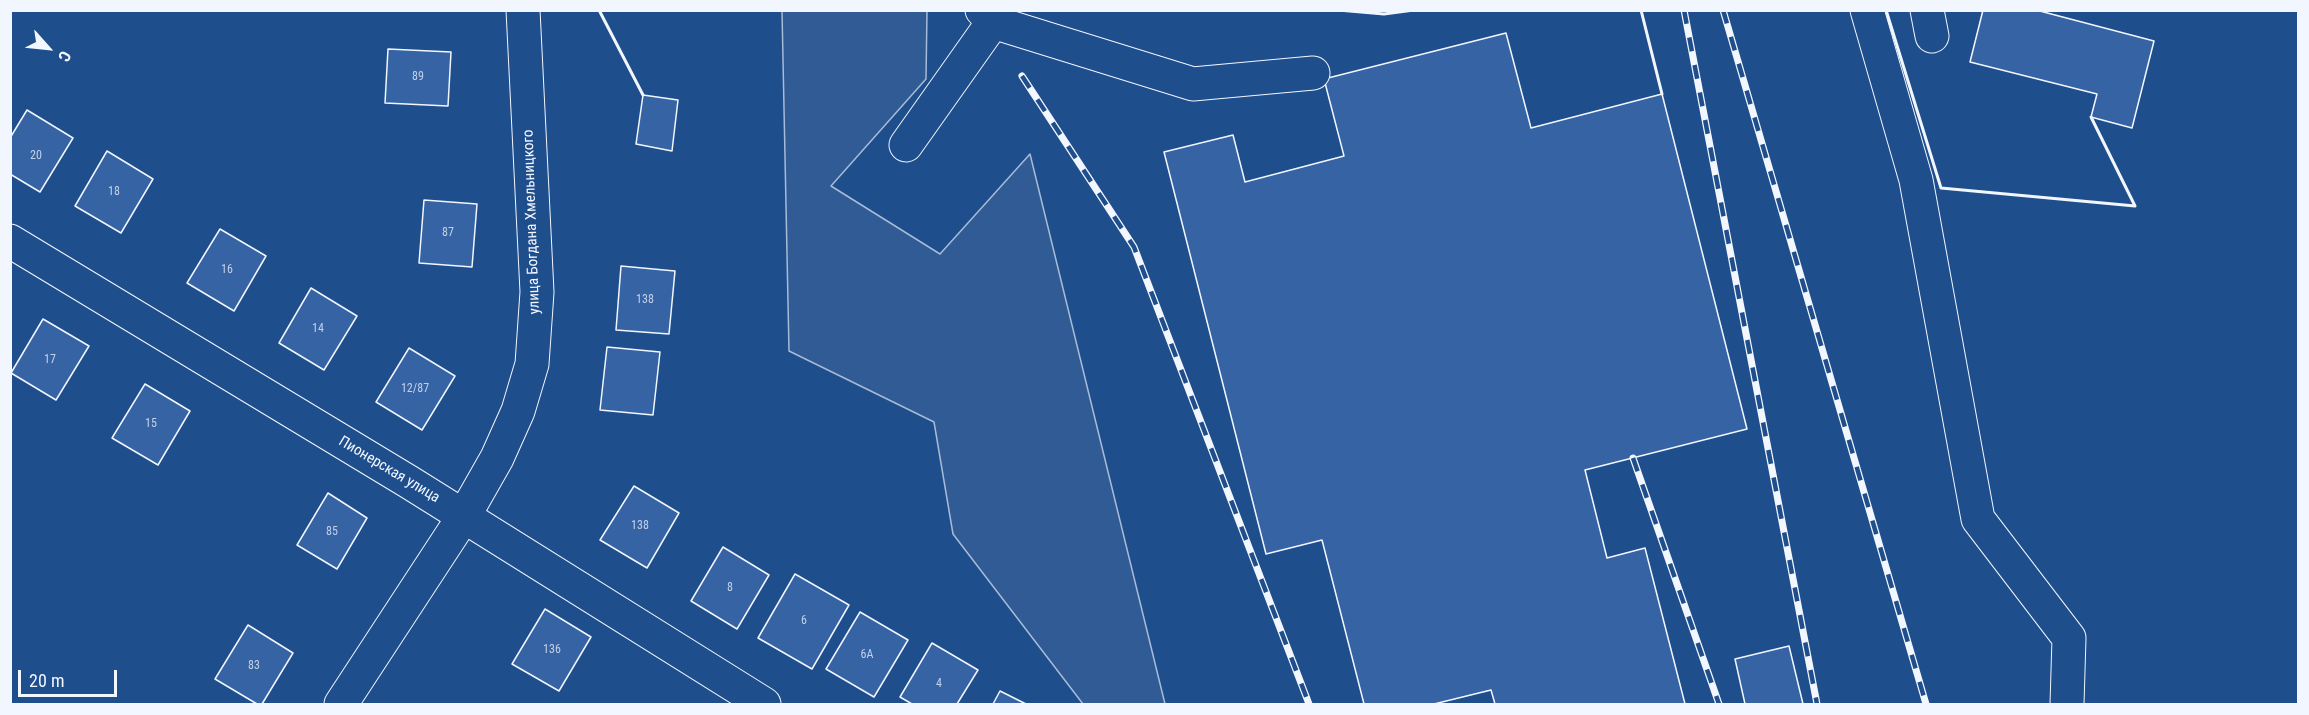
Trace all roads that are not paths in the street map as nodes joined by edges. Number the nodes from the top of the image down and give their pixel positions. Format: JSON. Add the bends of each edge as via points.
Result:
{"nodes":[{"id":1,"x":523,"y":10,"type":"edge"},
{"id":2,"x":1867,"y":10,"type":"edge"},
{"id":3,"x":988,"y":16,"type":"edge"},
{"id":4,"x":1313,"y":73,"type":"dead end"},
{"id":5,"x":906,"y":145,"type":"dead end"},
{"id":6,"x":10,"y":241,"type":"edge"},
{"id":7,"x":464,"y":516,"type":"junction"},
{"id":8,"x":340,"y":705,"type":"edge"},
{"id":9,"x":764,"y":705,"type":"edge"},
{"id":10,"x":2067,"y":705,"type":"edge"}],
"edges":[{"from":1,"to":7,"type":"street","name":"улица Богдана Хмельницкого","via":[[537,292],[532,364],[518,411],[497,458]]},
{"from":2,"to":10,"type":"street","via":[[1916,180],[1978,519],[2069,638]]},
{"from":3,"to":4,"type":"street","via":[[1193,84]]},
{"from":3,"to":5,"type":"street"},
{"from":6,"to":7,"type":"street","name":"Пионерская улица"},
{"from":7,"to":8,"type":"street","name":"улица Богдана Хмельницкого"},
{"from":7,"to":9,"type":"street","name":"Пионерская улица"}]}
